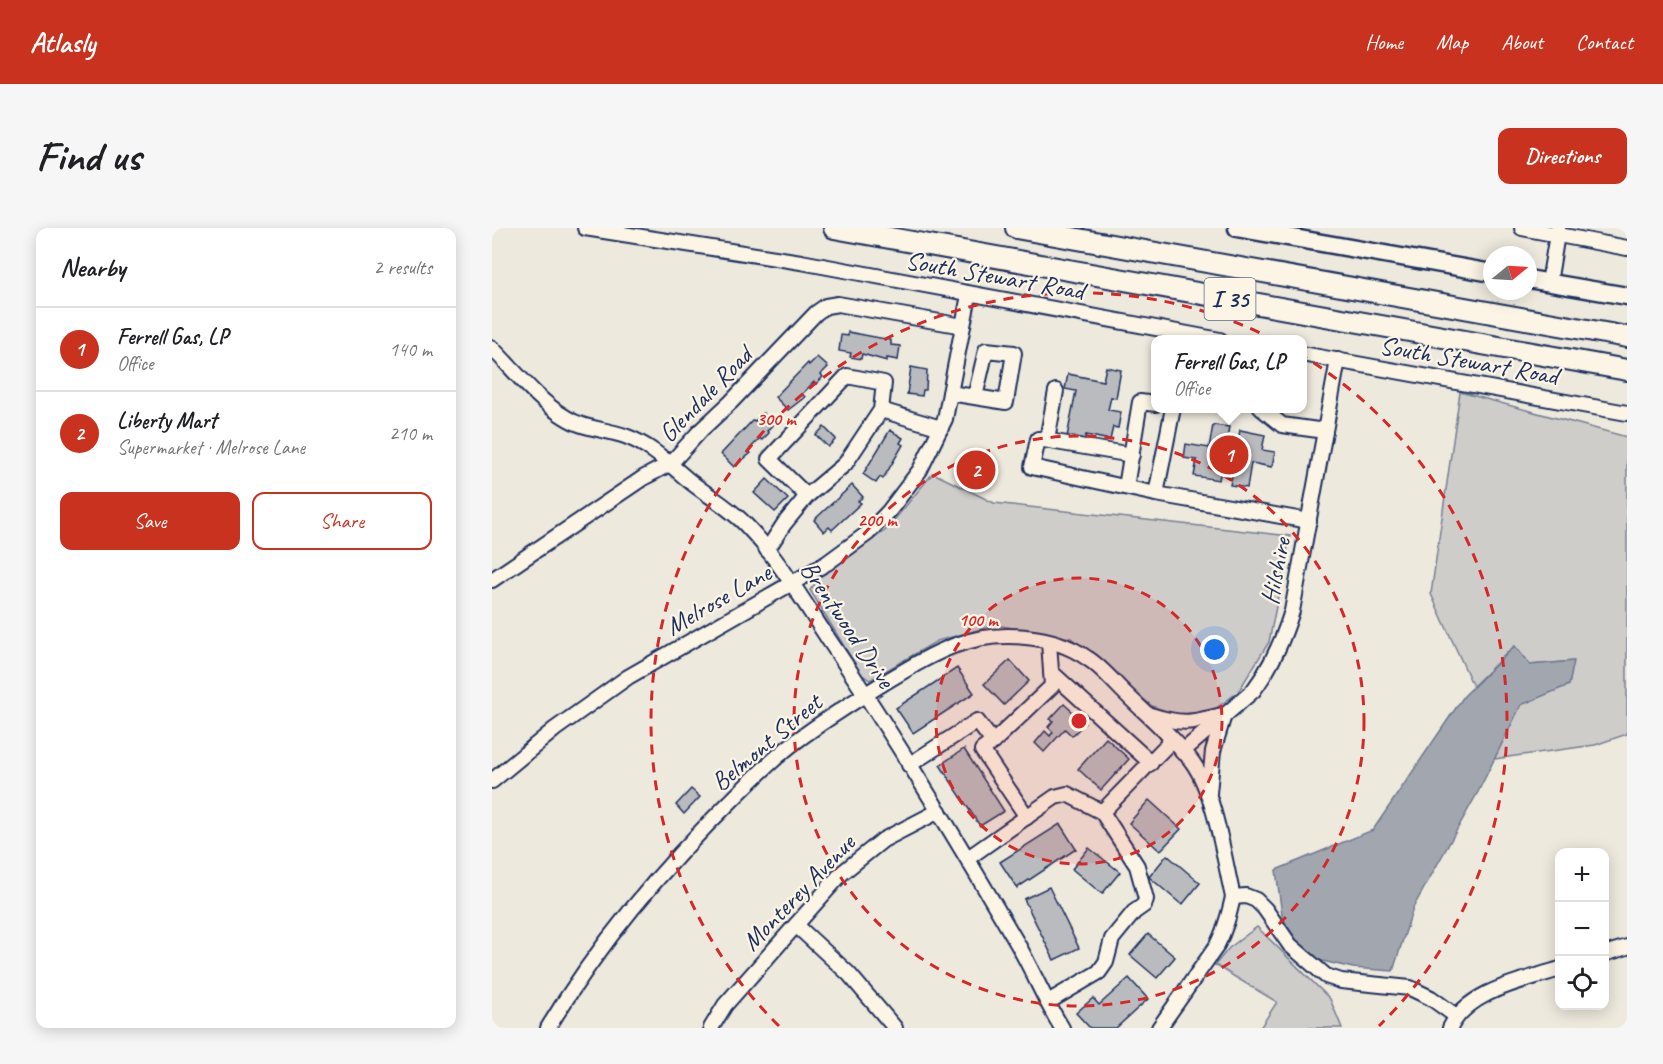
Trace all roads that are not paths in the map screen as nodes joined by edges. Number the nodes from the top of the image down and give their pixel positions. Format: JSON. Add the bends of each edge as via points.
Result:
{"nodes":[{"id":1,"x":585,"y":228,"type":"edge"},
{"id":2,"x":834,"y":228,"type":"edge"},
{"id":3,"x":1016,"y":228,"type":"edge"},
{"id":4,"x":1237,"y":228,"type":"edge"},
{"id":5,"x":1522,"y":228,"type":"edge"},
{"id":6,"x":1558,"y":231,"type":"edge"},
{"id":7,"x":1627,"y":248,"type":"edge"},
{"id":8,"x":1483,"y":271,"type":"edge"},
{"id":9,"x":1537,"y":281,"type":"edge"},
{"id":10,"x":1550,"y":283,"type":"junction"},
{"id":11,"x":969,"y":295,"type":"junction"},
{"id":12,"x":1627,"y":296,"type":"edge"},
{"id":13,"x":963,"y":326,"type":"junction"},
{"id":14,"x":1170,"y":335,"type":"edge"},
{"id":15,"x":1627,"y":337,"type":"edge"},
{"id":16,"x":492,"y":348,"type":"edge"},
{"id":17,"x":1307,"y":355,"type":"edge"},
{"id":18,"x":1338,"y":360,"type":"junction"},
{"id":19,"x":1627,"y":370,"type":"edge"},
{"id":20,"x":1056,"y":392,"type":"dead end"},
{"id":21,"x":950,"y":393,"type":"junction"},
{"id":22,"x":975,"y":397,"type":"dead end"},
{"id":23,"x":1151,"y":403,"type":"edge"},
{"id":24,"x":881,"y":410,"type":"junction"},
{"id":25,"x":1172,"y":413,"type":"edge"},
{"id":26,"x":1267,"y":413,"type":"edge"},
{"id":27,"x":1627,"y":413,"type":"edge"},
{"id":28,"x":941,"y":428,"type":"junction"},
{"id":29,"x":1325,"y":431,"type":"junction"},
{"id":30,"x":1047,"y":440,"type":"junction"},
{"id":31,"x":1132,"y":455,"type":"junction"},
{"id":32,"x":671,"y":463,"type":"junction"},
{"id":33,"x":1126,"y":487,"type":"junction"},
{"id":34,"x":1156,"y":494,"type":"junction"},
{"id":35,"x":807,"y":496,"type":"junction"},
{"id":36,"x":1309,"y":521,"type":"junction"},
{"id":37,"x":767,"y":550,"type":"junction"},
{"id":38,"x":492,"y":580,"type":"edge"},
{"id":39,"x":791,"y":585,"type":"junction"},
{"id":40,"x":1049,"y":642,"type":"junction"},
{"id":41,"x":1051,"y":672,"type":"junction"},
{"id":42,"x":866,"y":694,"type":"junction"},
{"id":43,"x":1147,"y":714,"type":"junction"},
{"id":44,"x":1224,"y":715,"type":"junction"},
{"id":45,"x":1172,"y":740,"type":"junction"},
{"id":46,"x":993,"y":742,"type":"junction"},
{"id":47,"x":1182,"y":752,"type":"junction"},
{"id":48,"x":1151,"y":763,"type":"junction"},
{"id":49,"x":909,"y":765,"type":"junction"},
{"id":50,"x":492,"y":781,"type":"edge"},
{"id":51,"x":1209,"y":795,"type":"junction"},
{"id":52,"x":939,"y":811,"type":"junction"},
{"id":53,"x":1102,"y":812,"type":"junction"},
{"id":54,"x":1027,"y":817,"type":"junction"},
{"id":55,"x":968,"y":858,"type":"junction"},
{"id":56,"x":1233,"y":897,"type":"junction"},
{"id":57,"x":796,"y":925,"type":"junction"},
{"id":58,"x":1627,"y":947,"type":"edge"},
{"id":59,"x":1609,"y":953,"type":"edge"},
{"id":60,"x":1555,"y":971,"type":"edge"},
{"id":61,"x":1048,"y":1002,"type":"junction"},
{"id":62,"x":1453,"y":1022,"type":"edge"},
{"id":63,"x":548,"y":1028,"type":"edge"},
{"id":64,"x":711,"y":1028,"type":"edge"},
{"id":65,"x":895,"y":1028,"type":"edge"},
{"id":66,"x":1062,"y":1028,"type":"edge"},
{"id":67,"x":1159,"y":1028,"type":"edge"}],
"edges":[{"from":1,"to":11,"type":"street","name":"South Stewart Road","via":[[801,262]]},
{"from":2,"to":19,"type":"highway","number":"I 35"},
{"from":3,"to":15,"type":"highway","number":"I 35"},
{"from":4,"to":8,"type":"main road"},
{"from":5,"to":6,"type":"street"},
{"from":6,"to":7,"type":"street"},
{"from":6,"to":10,"type":"street"},
{"from":9,"to":10,"type":"main road"},
{"from":10,"to":12,"type":"main road"},
{"from":11,"to":13,"type":"street","name":"Melrose Lane"},
{"from":11,"to":14,"type":"street","name":"South Stewart Road"},
{"from":13,"to":21,"type":"street","name":"Melrose Lane"},
{"from":13,"to":32,"type":"street","name":"Glendale Road","via":[[838,304],[826,306]]},
{"from":16,"to":32,"type":"street","name":"Brentwood Drive","via":[[562,416],[579,425],[638,441]]},
{"from":17,"to":18,"type":"street","name":"South Stewart Road"},
{"from":18,"to":27,"type":"street","name":"South Stewart Road"},
{"from":18,"to":29,"type":"street","name":"Hilshire"},
{"from":20,"to":30,"type":"street"},
{"from":21,"to":22,"type":"street"},
{"from":21,"to":28,"type":"street","name":"Melrose Lane"},
{"from":23,"to":31,"type":"street","via":[[1140,402]]},
{"from":24,"to":28,"type":"street"},
{"from":24,"to":35,"type":"street","via":[[845,464]]},
{"from":24,"to":35,"type":"street","via":[[884,383],[847,376],[769,459]]},
{"from":25,"to":34,"type":"street"},
{"from":26,"to":29,"type":"street","via":[[1282,425]]},
{"from":28,"to":39,"type":"street","name":"Melrose Lane","via":[[920,470],[889,511],[852,546]]},
{"from":29,"to":36,"type":"street","name":"Hilshire"},
{"from":30,"to":31,"type":"street"},
{"from":30,"to":33,"type":"street","via":[[1038,439],[1032,467]]},
{"from":31,"to":33,"type":"street"},
{"from":32,"to":37,"type":"street","name":"Brentwood Drive","via":[[734,514]]},
{"from":32,"to":38,"type":"street","name":"Glendale Road"},
{"from":33,"to":34,"type":"street"},
{"from":34,"to":36,"type":"street"},
{"from":35,"to":37,"type":"street"},
{"from":36,"to":44,"type":"street","name":"Hilshire","via":[[1292,611],[1282,639],[1253,691]]},
{"from":37,"to":39,"type":"street","name":"Brentwood Drive"},
{"from":39,"to":42,"type":"street","name":"Brentwood Drive"},
{"from":39,"to":50,"type":"street","name":"Melrose Lane","via":[[628,677],[555,729]]},
{"from":40,"to":41,"type":"street"},
{"from":40,"to":42,"type":"street","name":"Belmont Street","via":[[1010,636],[961,642],[930,655]]},
{"from":40,"to":43,"type":"street","name":"Belmont Street","via":[[1089,658]]},
{"from":41,"to":46,"type":"street","via":[[1052,686]]},
{"from":41,"to":48,"type":"street"},
{"from":42,"to":49,"type":"street","name":"Brentwood Drive"},
{"from":42,"to":63,"type":"street","name":"Belmont Street","via":[[794,743],[713,818],[626,916]]},
{"from":43,"to":44,"type":"street","name":"Belmont Street","via":[[1184,723]]},
{"from":43,"to":45,"type":"street","name":"Belmont Street"},
{"from":44,"to":47,"type":"street","name":"Hilshire"},
{"from":44,"to":51,"type":"street","via":[[1213,751]]},
{"from":45,"to":47,"type":"street","name":"Belmont Street"},
{"from":45,"to":48,"type":"street"},
{"from":46,"to":49,"type":"street","via":[[977,721]]},
{"from":46,"to":54,"type":"street","via":[[982,750]]},
{"from":47,"to":51,"type":"street","name":"Belmont Street","via":[[1193,763]]},
{"from":48,"to":53,"type":"street"},
{"from":49,"to":52,"type":"street","name":"Brentwood Drive"},
{"from":51,"to":56,"type":"street","name":"Belmont Street"},
{"from":52,"to":55,"type":"street","name":"Brentwood Drive"},
{"from":52,"to":57,"type":"street","name":"Monterey Avenue","via":[[901,829],[858,859]]},
{"from":53,"to":54,"type":"street","via":[[1067,794],[1055,797]]},
{"from":53,"to":61,"type":"street","via":[[1137,866],[1146,899],[1112,939],[1099,972]]},
{"from":54,"to":55,"type":"street"},
{"from":55,"to":61,"type":"street","name":"Brentwood Drive"},
{"from":56,"to":62,"type":"street","via":[[1256,900],[1290,945],[1326,976],[1410,988],[1431,998]]},
{"from":56,"to":67,"type":"street","via":[[1216,947]]},
{"from":57,"to":64,"type":"street","name":"Monterey Avenue","via":[[724,1005]]},
{"from":57,"to":65,"type":"street","via":[[849,974]]},
{"from":58,"to":59,"type":"street"},
{"from":60,"to":62,"type":"street","via":[[1486,994]]},
{"from":61,"to":66,"type":"street","name":"Brentwood Drive"}]}
